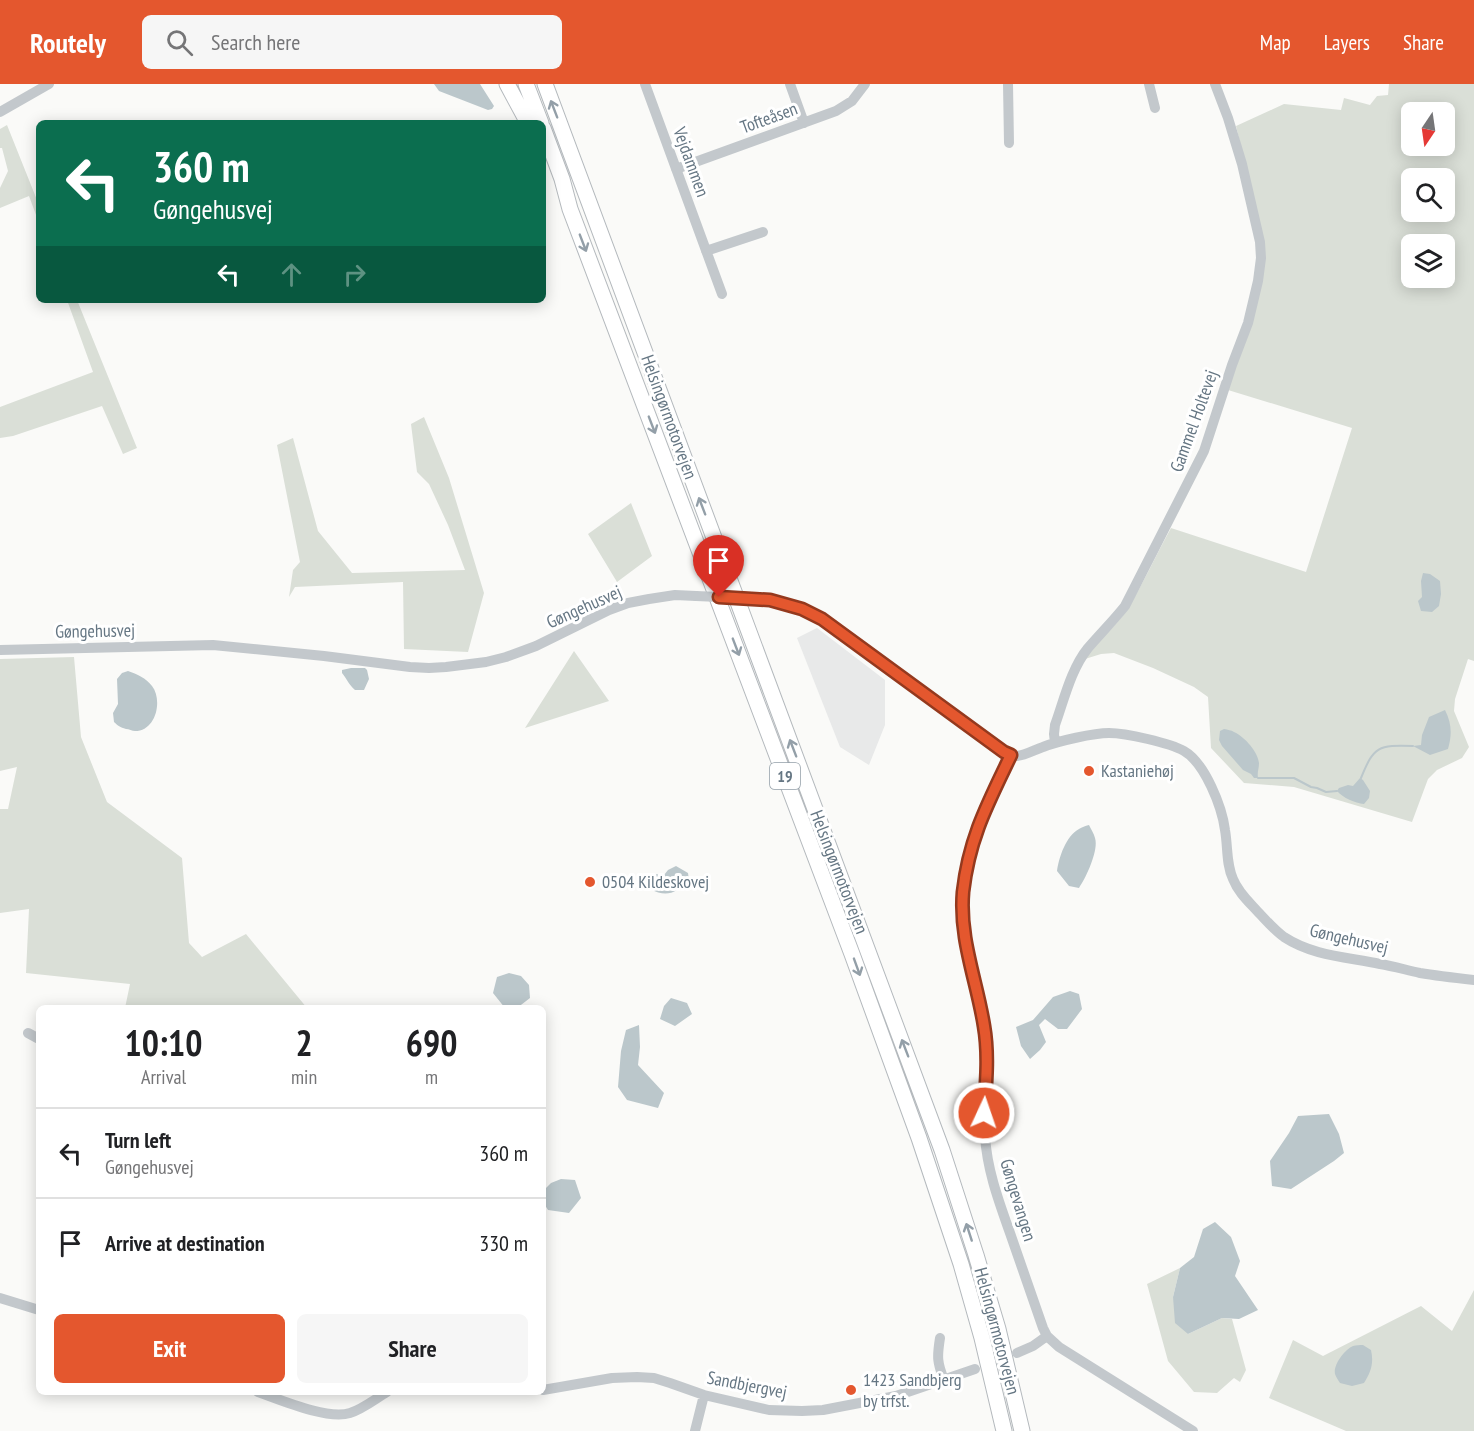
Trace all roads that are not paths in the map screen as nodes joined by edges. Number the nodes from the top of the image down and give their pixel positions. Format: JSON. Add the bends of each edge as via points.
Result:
{"nodes":[{"id":1,"x":49,"y":84,"type":"edge"},
{"id":2,"x":507,"y":84,"type":"edge"},
{"id":3,"x":526,"y":84,"type":"edge"},
{"id":4,"x":545,"y":84,"type":"edge"},
{"id":5,"x":645,"y":84,"type":"edge"},
{"id":6,"x":790,"y":84,"type":"edge"},
{"id":7,"x":865,"y":84,"type":"edge"},
{"id":8,"x":1008,"y":84,"type":"edge"},
{"id":9,"x":1149,"y":84,"type":"edge"},
{"id":10,"x":1215,"y":84,"type":"edge"},
{"id":11,"x":1155,"y":108,"type":"dead end"},
{"id":12,"x":0,"y":112,"type":"edge"},
{"id":13,"x":526,"y":120,"type":"edge"},
{"id":14,"x":540,"y":120,"type":"edge"},
{"id":15,"x":804,"y":123,"type":"junction"},
{"id":16,"x":546,"y":137,"type":"edge"},
{"id":17,"x":1009,"y":143,"type":"dead end"},
{"id":18,"x":546,"y":159,"type":"edge"},
{"id":19,"x":676,"y":169,"type":"junction"},
{"id":20,"x":570,"y":209,"type":"junction"},
{"id":21,"x":763,"y":232,"type":"dead end"},
{"id":22,"x":706,"y":251,"type":"junction"},
{"id":23,"x":722,"y":294,"type":"dead end"},
{"id":24,"x":0,"y":650,"type":"edge"},
{"id":25,"x":1055,"y":743,"type":"junction"},
{"id":26,"x":1011,"y":755,"type":"junction"},
{"id":27,"x":1474,"y":980,"type":"edge"},
{"id":28,"x":28,"y":1034,"type":"dead end"},
{"id":29,"x":36,"y":1038,"type":"edge"},
{"id":30,"x":0,"y":1298,"type":"edge"},
{"id":31,"x":36,"y":1309,"type":"edge"},
{"id":32,"x":1047,"y":1336,"type":"junction"},
{"id":33,"x":940,"y":1338,"type":"dead end"},
{"id":34,"x":1017,"y":1353,"type":"dead end"},
{"id":35,"x":975,"y":1370,"type":"dead end"},
{"id":36,"x":944,"y":1380,"type":"junction"},
{"id":37,"x":546,"y":1389,"type":"edge"},
{"id":38,"x":267,"y":1395,"type":"edge"},
{"id":39,"x":382,"y":1395,"type":"edge"},
{"id":40,"x":704,"y":1395,"type":"junction"},
{"id":41,"x":695,"y":1431,"type":"edge"},
{"id":42,"x":1004,"y":1431,"type":"edge"},
{"id":43,"x":1022,"y":1431,"type":"edge"},
{"id":44,"x":1193,"y":1431,"type":"edge"}],
"edges":[{"from":1,"to":12,"type":"street"},
{"from":2,"to":13,"type":"highway"},
{"from":3,"to":14,"type":"highway"},
{"from":43,"to":4,"type":"highway","name":"Helsingørmotorvejen","number":"19","one_way":true,"via":[[998,1329],[942,1150]]},
{"from":5,"to":19,"type":"street","name":"Vejdammen"},
{"from":6,"to":15,"type":"street"},
{"from":7,"to":15,"type":"street","name":"Tofteåsen","via":[[852,101]]},
{"from":8,"to":17,"type":"street"},
{"from":9,"to":11,"type":"street"},
{"from":10,"to":25,"type":"street","name":"Gammel Holtevej","via":[[1242,164],[1260,242],[1256,292],[1201,459],[1125,606],[1079,661],[1055,725]]},
{"from":15,"to":19,"type":"street","name":"Tofteåsen"},
{"from":16,"to":20,"type":"highway","name":"Helsingørmotorvejen","number":"19"},
{"from":18,"to":20,"type":"highway"},
{"from":19,"to":22,"type":"street","name":"Vejdammen"},
{"from":20,"to":42,"type":"highway","name":"Helsingørmotorvejen","number":"19","one_way":true,"via":[[940,1197],[982,1338]]},
{"from":21,"to":22,"type":"street"},
{"from":22,"to":23,"type":"street","name":"Vejdammen"},
{"from":24,"to":26,"type":"street","name":"Gøngehusvej","bridge":true,"via":[[213,645],[446,668],[516,653],[609,610],[649,598],[675,595],[766,599],[796,606],[822,619]]},
{"from":25,"to":26,"type":"street","name":"Gøngehusvej","via":[[1023,755]]},
{"from":25,"to":27,"type":"street","name":"Gøngehusvej","via":[[1124,734],[1171,745],[1194,758],[1209,781],[1221,812],[1233,881],[1255,909],[1283,936],[1300,946],[1323,954]]},
{"from":26,"to":32,"type":"street","name":"Gøngevangen","via":[[974,835],[963,893],[964,936],[987,1042],[984,1113],[988,1161]]},
{"from":28,"to":29,"type":"street"},
{"from":30,"to":31,"type":"street"},
{"from":32,"to":34,"type":"street"},
{"from":32,"to":44,"type":"street"},
{"from":33,"to":36,"type":"street","via":[[937,1359]]},
{"from":35,"to":36,"type":"street","name":"Sandbjergvej"},
{"from":36,"to":40,"type":"street","name":"Sandbjergvej","via":[[896,1396],[810,1411],[769,1410]]},
{"from":37,"to":40,"type":"street","name":"Sandbjergvej","via":[[637,1377],[654,1378]]},
{"from":38,"to":39,"type":"street","via":[[312,1410],[347,1414]]},
{"from":40,"to":41,"type":"street"}]}
